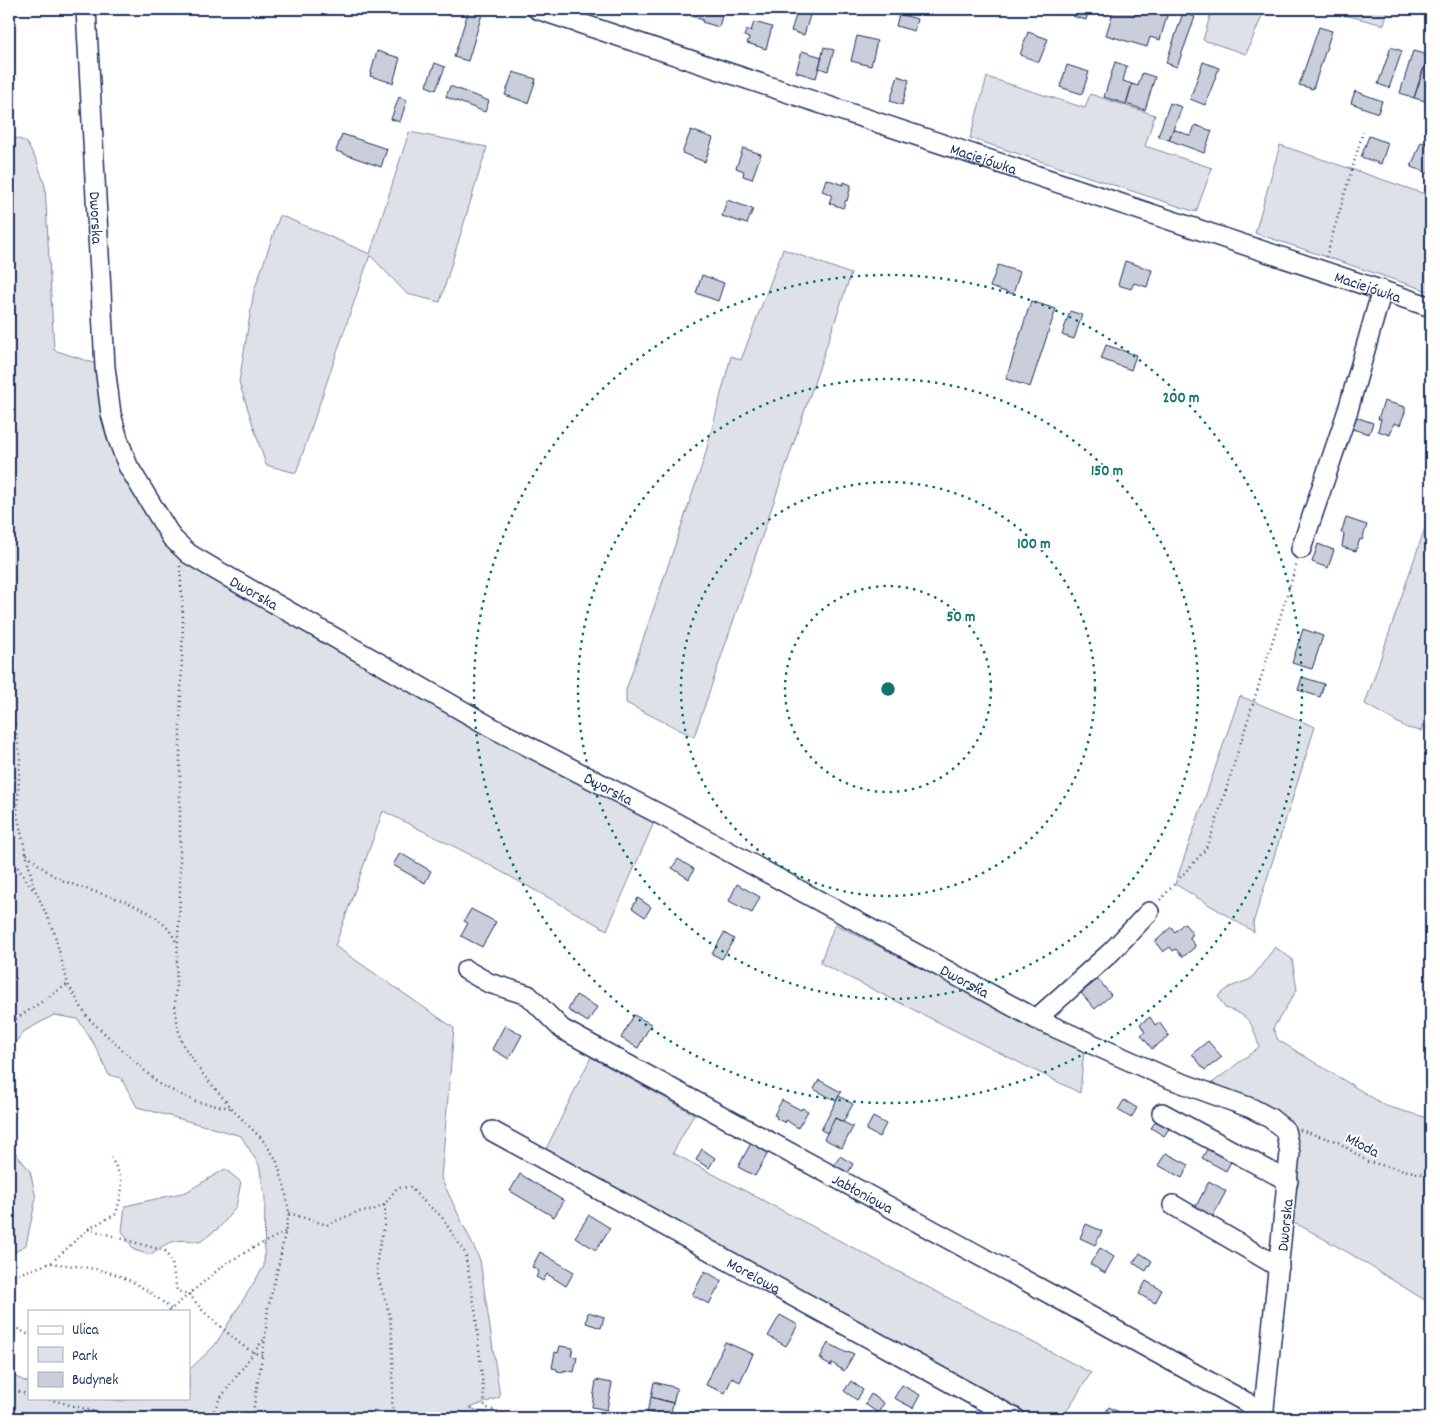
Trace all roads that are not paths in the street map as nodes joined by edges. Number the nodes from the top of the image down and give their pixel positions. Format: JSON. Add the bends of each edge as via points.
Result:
{"nodes":[{"id":1,"x":86,"y":9,"type":"edge"},
{"id":2,"x":536,"y":9,"type":"edge"},
{"id":3,"x":1382,"y":290,"type":"junction"},
{"id":4,"x":1431,"y":307,"type":"edge"},
{"id":5,"x":1301,"y":549,"type":"road end"},
{"id":6,"x":1149,"y":912,"type":"road end"},
{"id":7,"x":466,"y":970,"type":"dead end"},
{"id":8,"x":1036,"y":1019,"type":"junction"},
{"id":9,"x":1162,"y":1113,"type":"dead end"},
{"id":10,"x":492,"y":1131,"type":"dead end"},
{"id":11,"x":1288,"y":1182,"type":"junction"},
{"id":12,"x":1173,"y":1205,"type":"dead end"},
{"id":13,"x":1279,"y":1267,"type":"junction"},
{"id":14,"x":1264,"y":1415,"type":"edge"},
{"id":15,"x":1015,"y":1418,"type":"edge"}],
"edges":[{"from":1,"to":8,"type":"street","name":"Dworska","via":[[105,367],[111,414],[128,466],[172,538],[209,566],[491,727],[665,817]]},
{"from":2,"to":3,"type":"street","name":"Maciejówka"},
{"from":3,"to":4,"type":"street","name":"Maciejówka"},
{"from":3,"to":5,"type":"street","via":[[1348,410]]},
{"from":6,"to":8,"type":"street","via":[[1111,952]]},
{"from":7,"to":14,"type":"street","name":"Jabłoniowa","via":[[489,984],[528,995],[562,1029],[1062,1300]]},
{"from":8,"to":11,"type":"street","name":"Dworska","via":[[1168,1078],[1270,1118],[1285,1130],[1290,1153]]},
{"from":9,"to":11,"type":"street"},
{"from":10,"to":15,"type":"street","name":"Morelowa"},
{"from":11,"to":13,"type":"street","name":"Dworska"},
{"from":12,"to":13,"type":"street"},
{"from":13,"to":14,"type":"street","name":"Dworska"}]}
